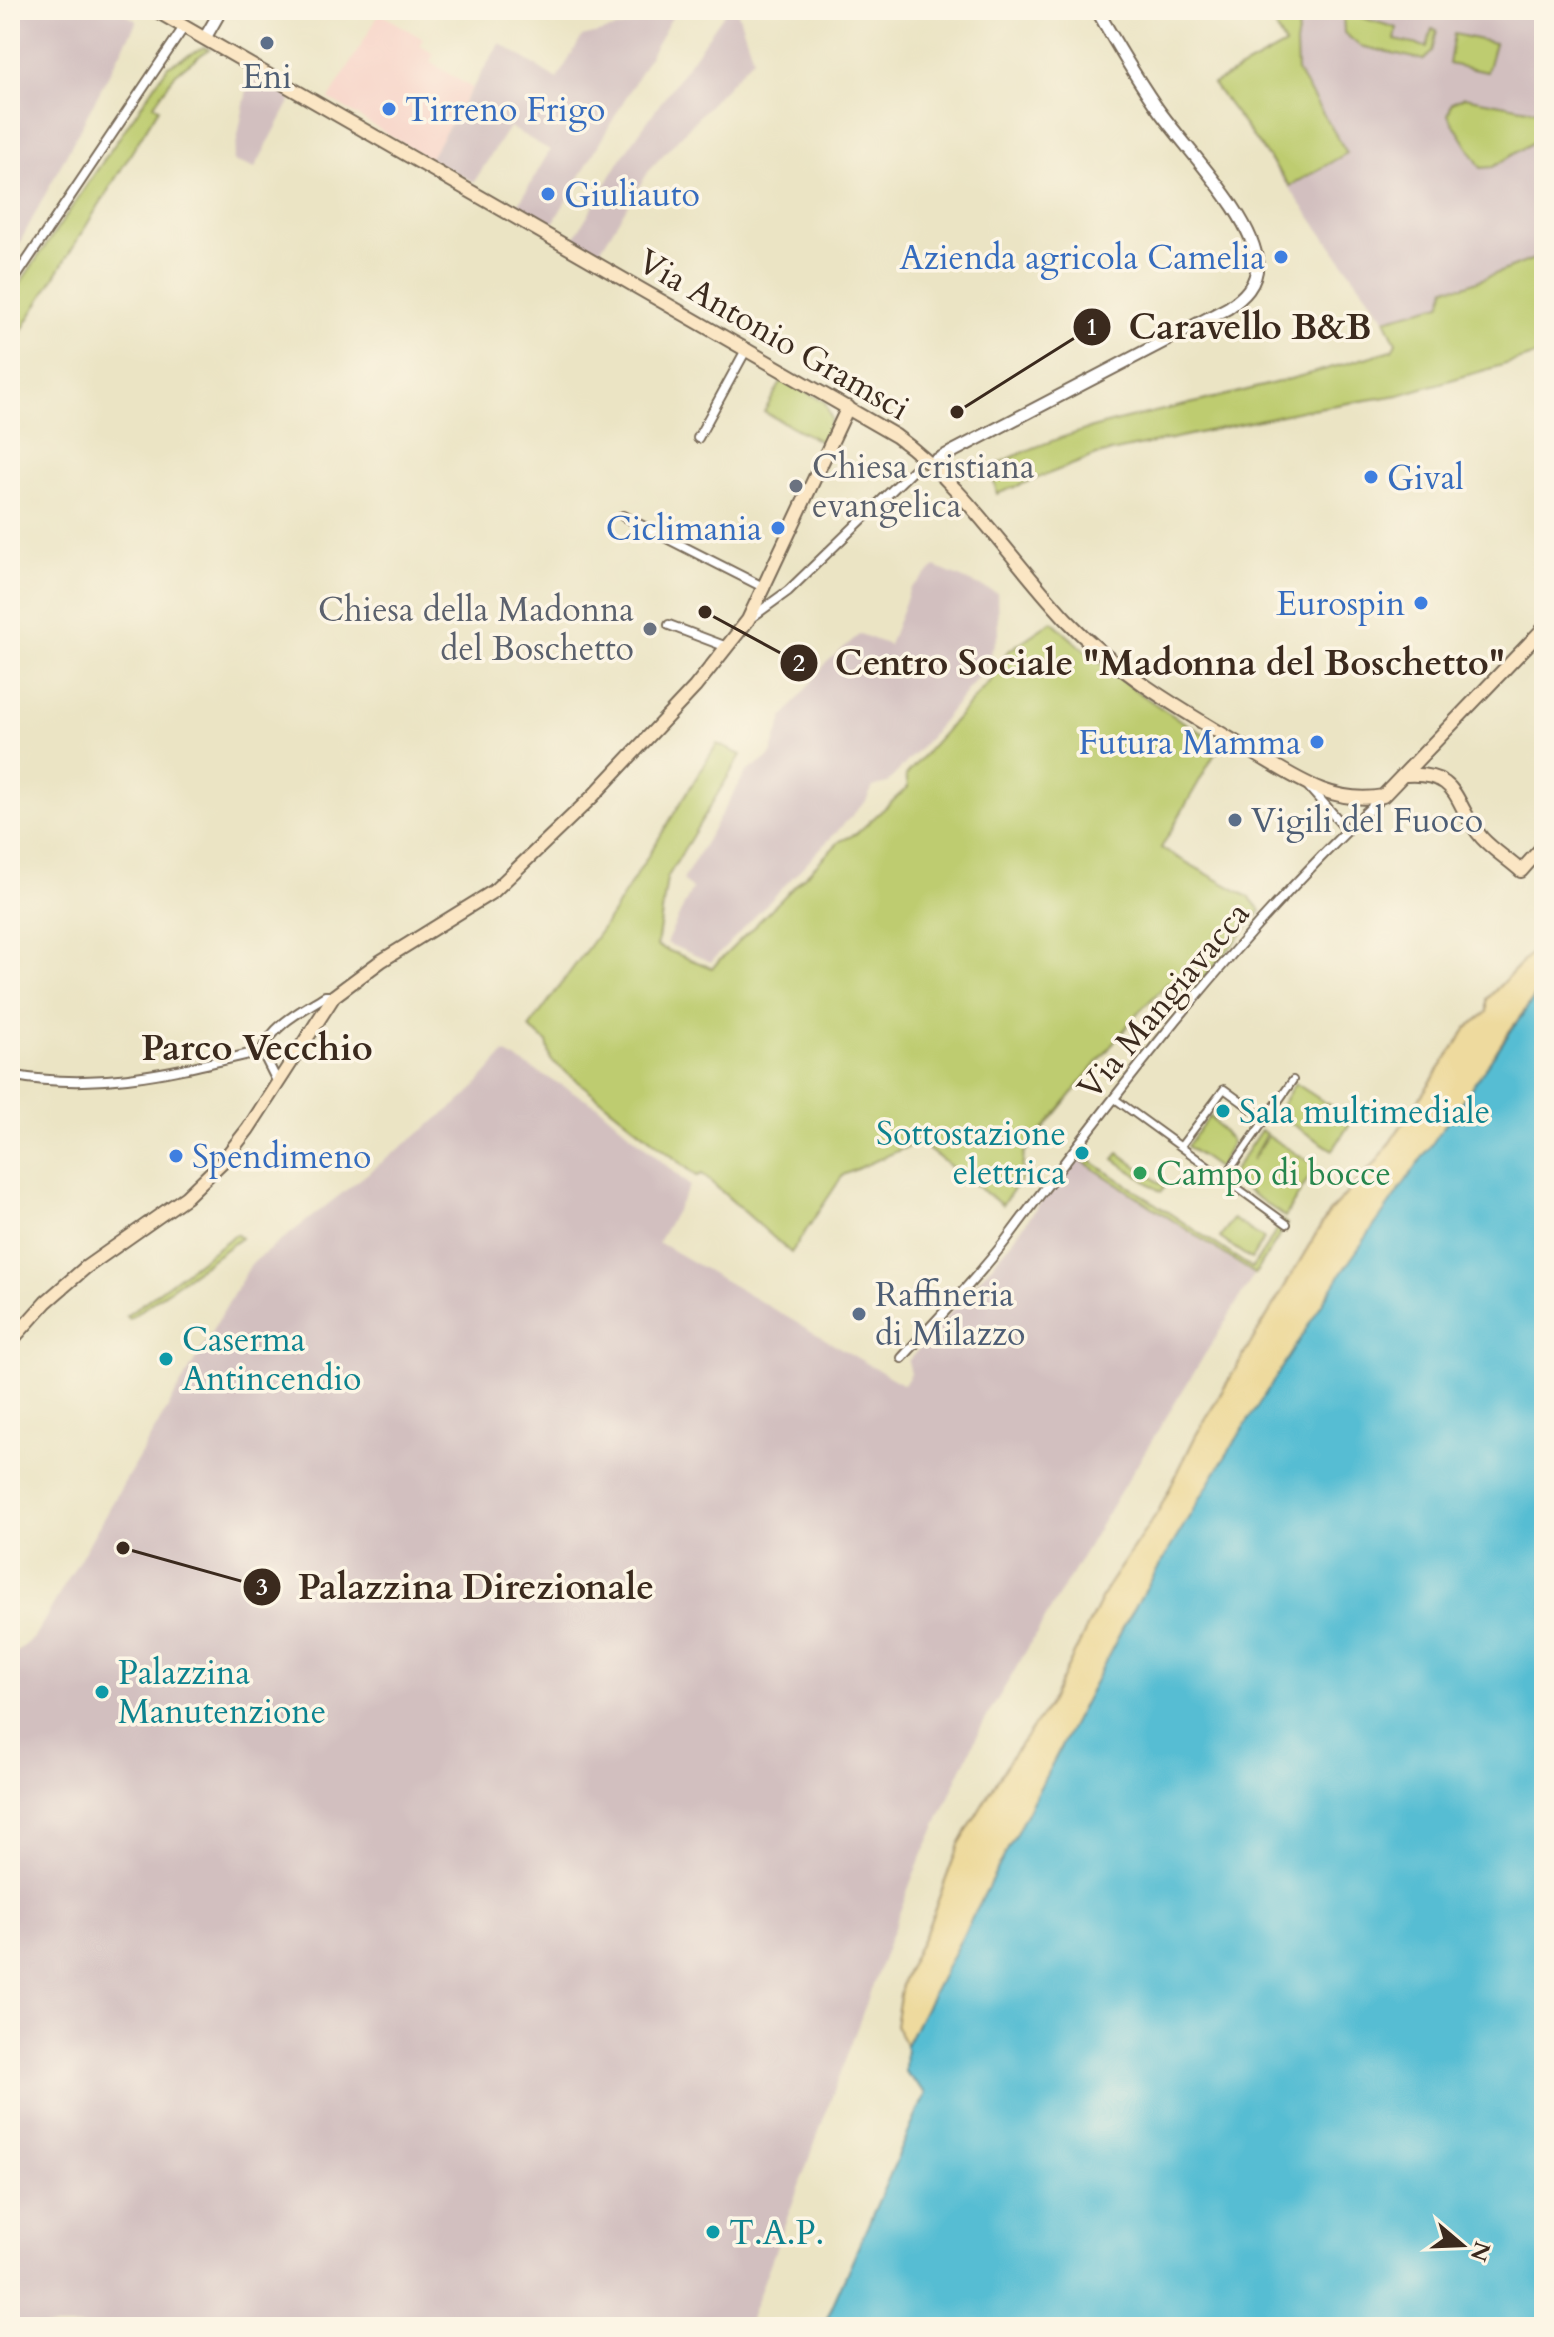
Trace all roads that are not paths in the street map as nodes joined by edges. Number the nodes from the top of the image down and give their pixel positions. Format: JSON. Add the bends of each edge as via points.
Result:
{"nodes":[{"id":1,"x":155,"y":10,"type":"edge"},
{"id":2,"x":221,"y":10,"type":"edge"},
{"id":3,"x":1097,"y":10,"type":"edge"},
{"id":4,"x":184,"y":27,"type":"junction"},
{"id":5,"x":205,"y":38,"type":"junction"},
{"id":6,"x":10,"y":286,"type":"edge"},
{"id":7,"x":747,"y":348,"type":"junction"},
{"id":8,"x":848,"y":407,"type":"junction"},
{"id":9,"x":698,"y":438,"type":"dead end"},
{"id":10,"x":928,"y":461,"type":"junction"},
{"id":11,"x":913,"y":470,"type":"joint"},
{"id":12,"x":623,"y":516,"type":"dead end"},
{"id":13,"x":765,"y":588,"type":"junction"},
{"id":14,"x":748,"y":620,"type":"junction"},
{"id":15,"x":669,"y":625,"type":"dead end"},
{"id":16,"x":1544,"y":628,"type":"edge"},
{"id":17,"x":727,"y":647,"type":"junction"},
{"id":18,"x":1406,"y":775,"type":"junction"},
{"id":19,"x":1305,"y":783,"type":"junction"},
{"id":20,"x":1383,"y":796,"type":"junction"},
{"id":21,"x":1347,"y":830,"type":"junction"},
{"id":22,"x":1544,"y":845,"type":"edge"},
{"id":23,"x":334,"y":996,"type":"junction"},
{"id":24,"x":262,"y":1051,"type":"junction"},
{"id":25,"x":10,"y":1075,"type":"edge"},
{"id":26,"x":1293,"y":1080,"type":"dead end"},
{"id":27,"x":277,"y":1081,"type":"junction"},
{"id":28,"x":1115,"y":1099,"type":"junction"},
{"id":29,"x":1265,"y":1119,"type":"junction"},
{"id":30,"x":1181,"y":1146,"type":"junction"},
{"id":31,"x":1224,"y":1178,"type":"junction"},
{"id":32,"x":1287,"y":1224,"type":"dead end"},
{"id":33,"x":10,"y":1342,"type":"edge"},
{"id":34,"x":902,"y":1358,"type":"dead end"}],
"edges":[{"from":1,"to":4,"type":"main road","name":"Via Antonio Gramsci"},
{"from":2,"to":5,"type":"street"},
{"from":3,"to":10,"type":"street","via":[[1156,107],[1245,225],[1257,265],[1253,283],[1228,308]]},
{"from":4,"to":5,"type":"main road","name":"Via Antonio Gramsci"},
{"from":4,"to":6,"type":"street"},
{"from":5,"to":7,"type":"main road","name":"Via Antonio Gramsci"},
{"from":7,"to":8,"type":"main road","name":"Via Antonio Gramsci"},
{"from":7,"to":9,"type":"street"},
{"from":8,"to":10,"type":"main road","name":"Via Antonio Gramsci"},
{"from":8,"to":13,"type":"main road"},
{"from":10,"to":11,"type":"street"},
{"from":10,"to":19,"type":"main road","name":"Via Antonio Gramsci","via":[[1067,619],[1111,660],[1155,695]]},
{"from":11,"to":14,"type":"street","via":[[788,591]]},
{"from":12,"to":13,"type":"street"},
{"from":13,"to":14,"type":"main road"},
{"from":14,"to":17,"type":"main road"},
{"from":15,"to":17,"type":"street"},
{"from":16,"to":18,"type":"main road"},
{"from":17,"to":23,"type":"main road","via":[[650,736],[509,878]]},
{"from":18,"to":20,"type":"main road"},
{"from":18,"to":22,"type":"main road","via":[[1432,775],[1444,781],[1481,838],[1521,871]]},
{"from":19,"to":20,"type":"main road","name":"Via Antonio Gramsci","via":[[1358,801]]},
{"from":19,"to":21,"type":"street","name":"Via Antonio Gramsci"},
{"from":20,"to":21,"type":"street","name":"Via Mangiavacca"},
{"from":21,"to":28,"type":"street","name":"Via Mangiavacca","via":[[1233,951]]},
{"from":23,"to":24,"type":"street","via":[[325,996],[279,1027],[267,1037]]},
{"from":23,"to":27,"type":"main road"},
{"from":24,"to":25,"type":"street","via":[[148,1077],[84,1084]]},
{"from":24,"to":27,"type":"street"},
{"from":26,"to":29,"type":"street"},
{"from":27,"to":33,"type":"main road","via":[[248,1129],[202,1182],[85,1268]]},
{"from":28,"to":30,"type":"street"},
{"from":28,"to":34,"type":"street","name":"Via Mangiavacca","via":[[1005,1241]]},
{"from":29,"to":30,"type":"street","via":[[1224,1089]]},
{"from":29,"to":31,"type":"street"},
{"from":30,"to":31,"type":"street"},
{"from":31,"to":32,"type":"street"}]}
